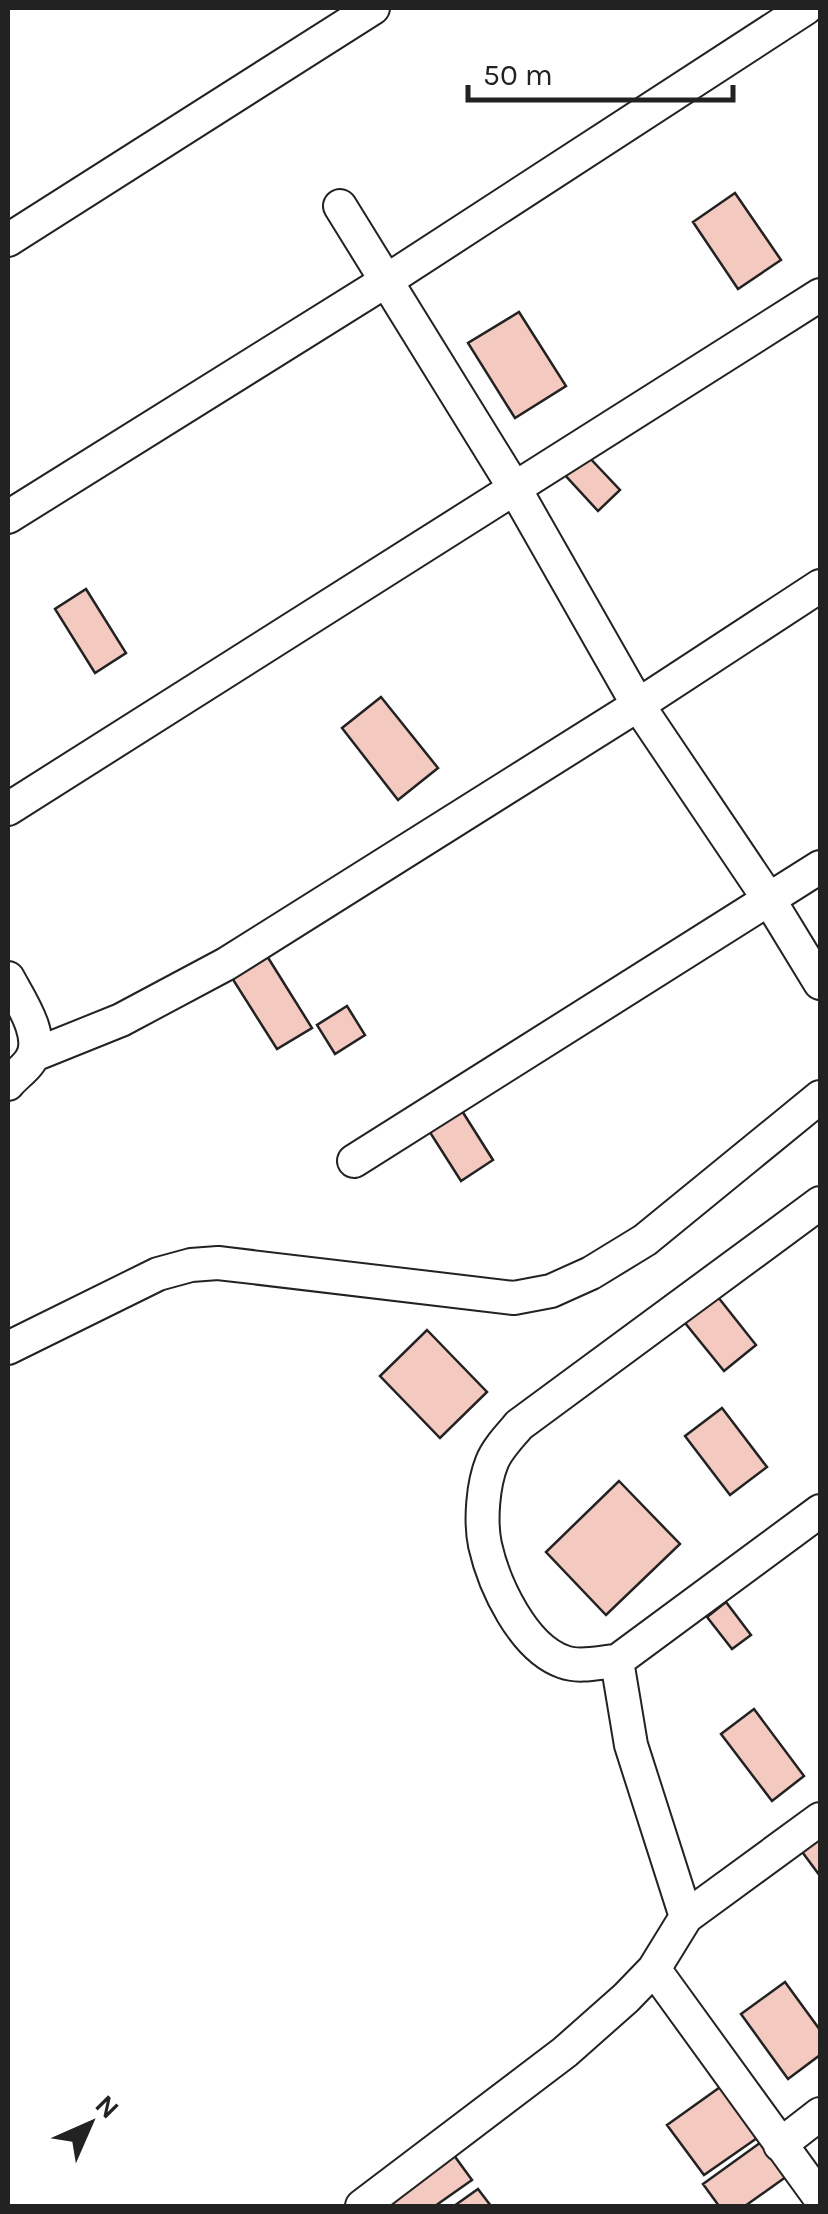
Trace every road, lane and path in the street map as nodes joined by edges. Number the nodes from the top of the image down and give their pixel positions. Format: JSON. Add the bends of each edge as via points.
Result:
{"nodes":[{"id":1,"x":373,"y":8,"type":"edge"},
{"id":2,"x":806,"y":8,"type":"edge"},
{"id":3,"x":340,"y":206,"type":"dead end"},
{"id":4,"x":8,"y":240,"type":"edge"},
{"id":5,"x":386,"y":282,"type":"junction"},
{"id":6,"x":820,"y":295,"type":"edge"},
{"id":7,"x":515,"y":490,"type":"junction"},
{"id":8,"x":8,"y":517,"type":"edge"},
{"id":9,"x":820,"y":586,"type":"edge"},
{"id":10,"x":638,"y":705,"type":"junction"},
{"id":11,"x":8,"y":808,"type":"edge"},
{"id":12,"x":820,"y":867,"type":"edge"},
{"id":13,"x":770,"y":901,"type":"junction"},
{"id":14,"x":8,"y":978,"type":"edge"},
{"id":15,"x":820,"y":983,"type":"edge"},
{"id":16,"x":34,"y":1055,"type":"junction"},
{"id":17,"x":8,"y":1084,"type":"edge"},
{"id":18,"x":820,"y":1097,"type":"edge"},
{"id":19,"x":354,"y":1160,"type":"dead end"},
{"id":20,"x":820,"y":1203,"type":"edge"},
{"id":21,"x":8,"y":1348,"type":"edge"},
{"id":22,"x":820,"y":1512,"type":"edge"},
{"id":23,"x":617,"y":1660,"type":"junction"},
{"id":24,"x":820,"y":1819,"type":"edge"},
{"id":25,"x":686,"y":1917,"type":"junction"},
{"id":26,"x":654,"y":1970,"type":"junction"},
{"id":27,"x":820,"y":2114,"type":"edge"},
{"id":28,"x":780,"y":2145,"type":"junction"},
{"id":29,"x":820,"y":2198,"type":"edge"},
{"id":30,"x":362,"y":2206,"type":"edge"}],
"edges":[{"from":1,"to":4,"type":"street"},
{"from":2,"to":5,"type":"street"},
{"from":3,"to":5,"type":"street"},
{"from":5,"to":7,"type":"street"},
{"from":5,"to":8,"type":"street"},
{"from":6,"to":7,"type":"street"},
{"from":7,"to":10,"type":"street"},
{"from":7,"to":11,"type":"street"},
{"from":9,"to":10,"type":"street"},
{"from":10,"to":13,"type":"street"},
{"from":10,"to":16,"type":"street","via":[[226,964],[121,1020]]},
{"from":12,"to":13,"type":"street"},
{"from":13,"to":15,"type":"street"},
{"from":13,"to":19,"type":"street"},
{"from":14,"to":16,"type":"street","via":[[29,1017]]},
{"from":16,"to":17,"type":"street"},
{"from":18,"to":21,"type":"street","via":[[645,1240],[551,1290],[514,1298],[190,1264]]},
{"from":20,"to":23,"type":"street","via":[[519,1425],[493,1458],[484,1492],[485,1544],[506,1603],[544,1651],[566,1663]]},
{"from":22,"to":23,"type":"street"},
{"from":23,"to":25,"type":"street","via":[[631,1745]]},
{"from":24,"to":25,"type":"street"},
{"from":25,"to":26,"type":"street"},
{"from":26,"to":28,"type":"street"},
{"from":26,"to":30,"type":"street","via":[[564,2052]]},
{"from":27,"to":28,"type":"street"},
{"from":28,"to":29,"type":"street"}]}
